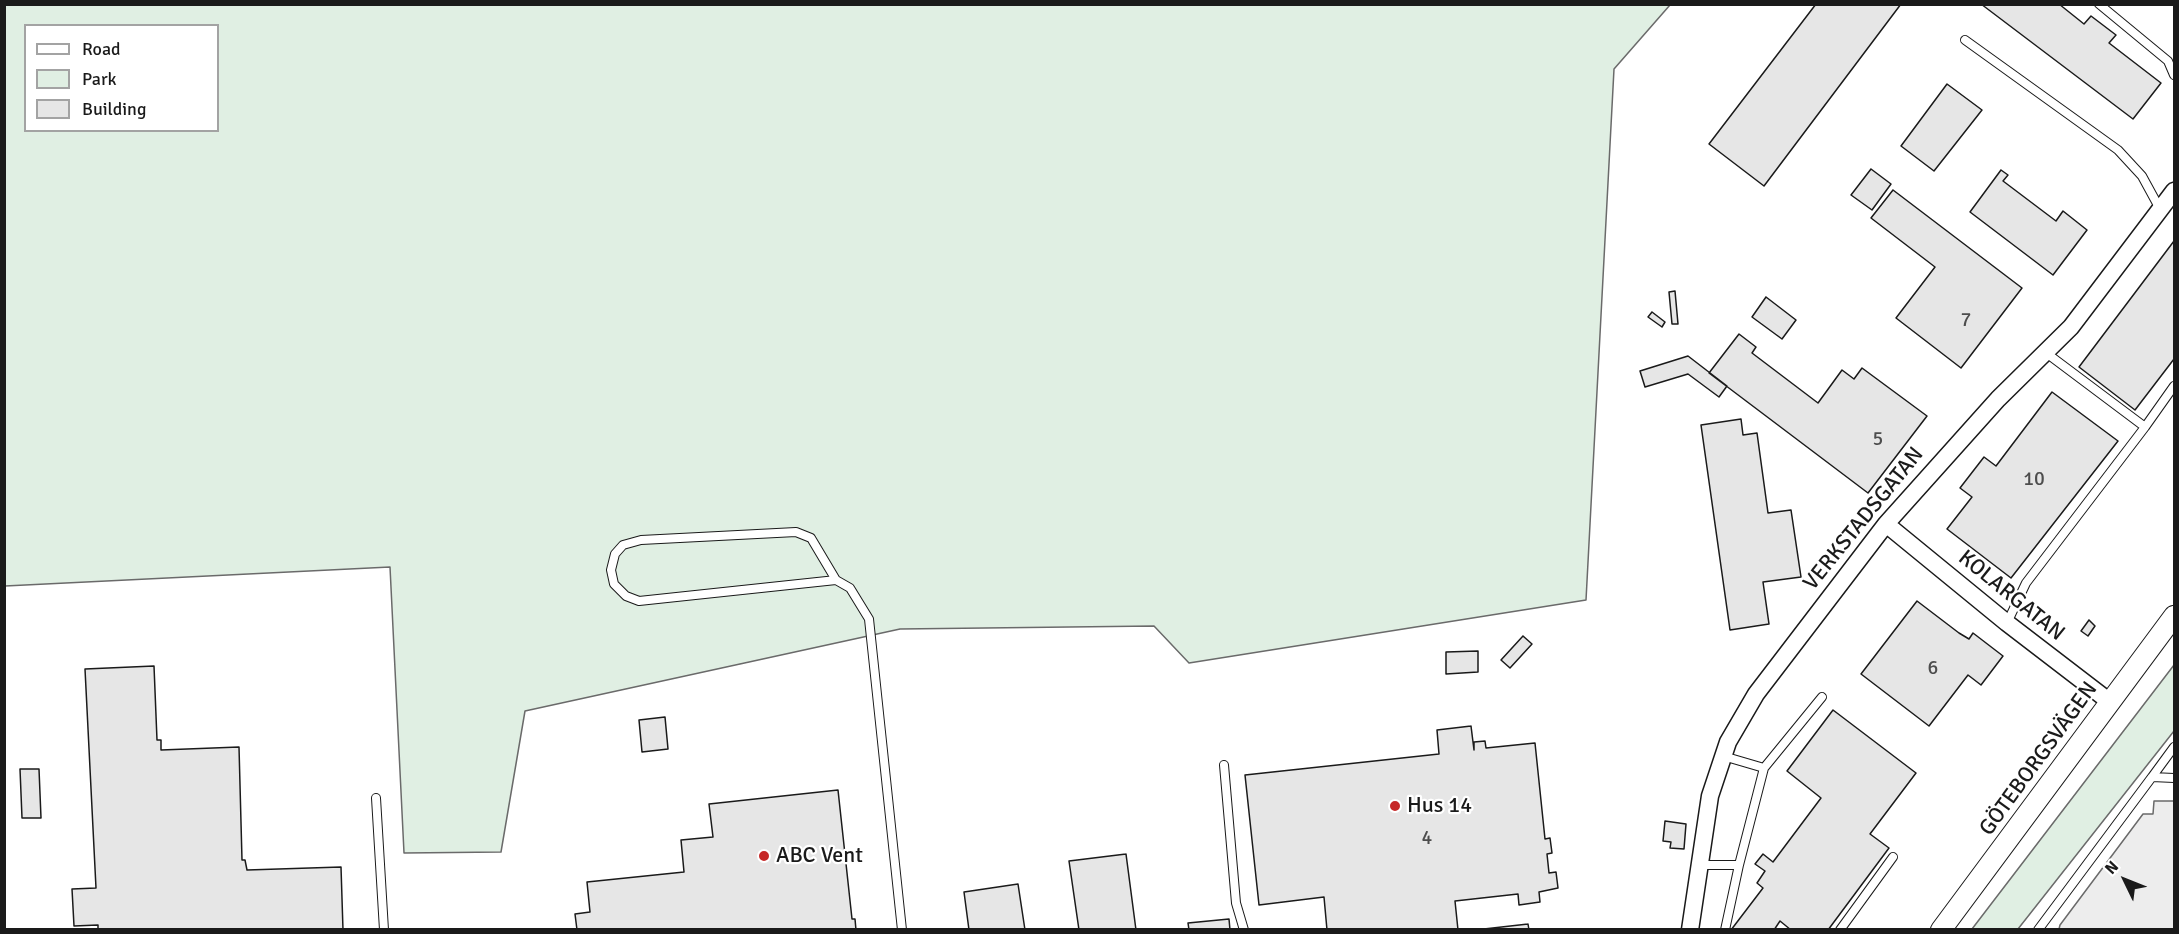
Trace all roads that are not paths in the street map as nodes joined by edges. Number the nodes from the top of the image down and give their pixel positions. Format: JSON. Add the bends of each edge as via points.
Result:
{"nodes":[{"id":1,"x":2099,"y":4,"type":"edge"},
{"id":2,"x":1965,"y":40,"type":"dead end"},
{"id":3,"x":2175,"y":75,"type":"edge"},
{"id":4,"x":2169,"y":201,"type":"edge"},
{"id":5,"x":2045,"y":352,"type":"junction"},
{"id":6,"x":2175,"y":386,"type":"edge"},
{"id":7,"x":2145,"y":427,"type":"junction"},
{"id":8,"x":1886,"y":524,"type":"junction"},
{"id":9,"x":836,"y":580,"type":"junction"},
{"id":10,"x":2175,"y":616,"type":"edge"},
{"id":11,"x":2007,"y":623,"type":"junction"},
{"id":12,"x":1822,"y":697,"type":"dead end"},
{"id":13,"x":2110,"y":702,"type":"junction"},
{"id":14,"x":2175,"y":747,"type":"edge"},
{"id":15,"x":1723,"y":756,"type":"junction"},
{"id":16,"x":1224,"y":765,"type":"dead end"},
{"id":17,"x":1764,"y":768,"type":"junction"},
{"id":18,"x":2152,"y":777,"type":"junction"},
{"id":19,"x":2175,"y":778,"type":"edge"},
{"id":20,"x":376,"y":798,"type":"dead end"},
{"id":21,"x":1893,"y":857,"type":"dead end"},
{"id":22,"x":1701,"y":865,"type":"junction"},
{"id":23,"x":1739,"y":865,"type":"junction"},
{"id":24,"x":384,"y":930,"type":"edge"},
{"id":25,"x":902,"y":930,"type":"edge"},
{"id":26,"x":1244,"y":930,"type":"edge"},
{"id":27,"x":1690,"y":930,"type":"edge"},
{"id":28,"x":1725,"y":930,"type":"edge"},
{"id":29,"x":1840,"y":930,"type":"edge"},
{"id":30,"x":1941,"y":930,"type":"edge"},
{"id":31,"x":2038,"y":930,"type":"edge"}],
"edges":[{"from":1,"to":3,"type":"lane","via":[[2168,61]]},
{"from":2,"to":4,"type":"lane","via":[[2118,150]]},
{"from":4,"to":5,"type":"street","name":"VERKSTADSGATAN","via":[[2071,327]]},
{"from":5,"to":7,"type":"lane"},
{"from":5,"to":8,"type":"street","name":"VERKSTADSGATAN"},
{"from":6,"to":7,"type":"lane"},
{"from":7,"to":11,"type":"lane","via":[[2026,583]]},
{"from":8,"to":11,"type":"street","name":"KOLARGATAN"},
{"from":8,"to":15,"type":"street","name":"VERKSTADSGATAN","via":[[1756,694]]},
{"from":9,"to":9,"type":"lane","via":[[639,601],[626,596],[614,584],[611,570],[615,554],[623,545],[641,540],[796,532],[812,538]]},
{"from":9,"to":25,"type":"lane","via":[[849,588],[869,619]]},
{"from":10,"to":13,"type":"street","name":"GÖTEBORGSVÄGEN"},
{"from":11,"to":13,"type":"street","name":"KOLARGATAN"},
{"from":12,"to":17,"type":"lane"},
{"from":13,"to":30,"type":"street","name":"GÖTEBORGSVÄGEN"},
{"from":14,"to":18,"type":"lane"},
{"from":15,"to":17,"type":"lane"},
{"from":15,"to":22,"type":"street","name":"VERKSTADSGATAN","via":[[1710,796]]},
{"from":16,"to":26,"type":"lane","via":[[1236,903]]},
{"from":17,"to":23,"type":"lane"},
{"from":18,"to":19,"type":"lane"},
{"from":18,"to":31,"type":"lane"},
{"from":20,"to":24,"type":"lane"},
{"from":21,"to":29,"type":"lane"},
{"from":22,"to":23,"type":"lane"},
{"from":22,"to":27,"type":"street","name":"VERKSTADSGATAN"},
{"from":23,"to":28,"type":"lane"}]}
